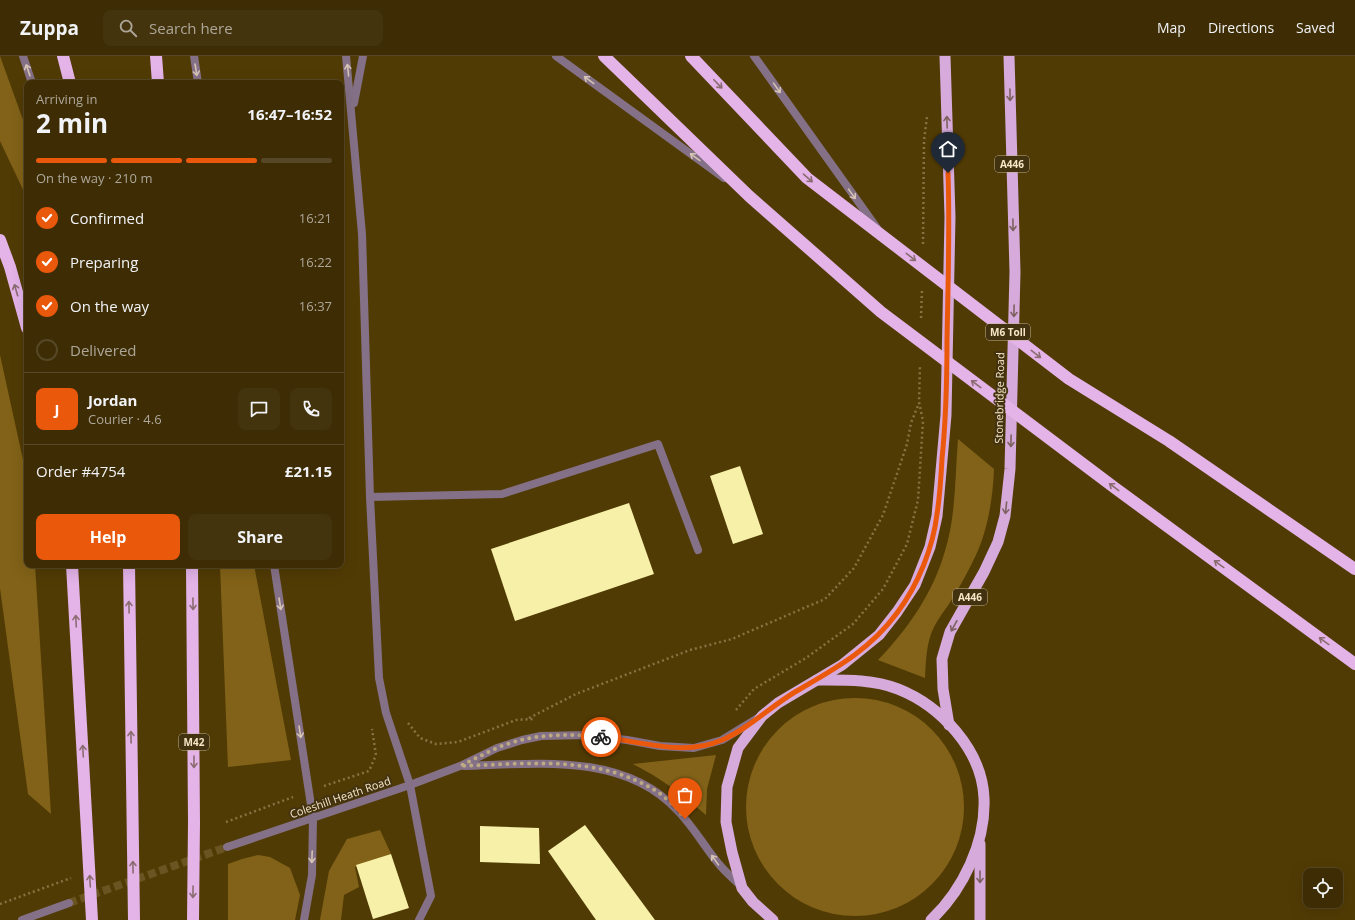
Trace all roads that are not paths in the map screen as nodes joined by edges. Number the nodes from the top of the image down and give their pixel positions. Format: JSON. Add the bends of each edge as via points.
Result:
{"nodes":[{"id":1,"x":23,"y":56,"type":"edge"},
{"id":2,"x":63,"y":56,"type":"edge"},
{"id":3,"x":156,"y":56,"type":"edge"},
{"id":4,"x":194,"y":56,"type":"edge"},
{"id":5,"x":346,"y":56,"type":"edge"},
{"id":6,"x":363,"y":56,"type":"edge"},
{"id":7,"x":556,"y":56,"type":"edge"},
{"id":8,"x":604,"y":56,"type":"edge"},
{"id":9,"x":691,"y":56,"type":"edge"},
{"id":10,"x":754,"y":56,"type":"edge"},
{"id":11,"x":945,"y":56,"type":"edge"},
{"id":12,"x":1009,"y":56,"type":"edge"},
{"id":13,"x":31,"y":80,"type":"edge"},
{"id":14,"x":69,"y":80,"type":"edge"},
{"id":15,"x":158,"y":80,"type":"edge"},
{"id":16,"x":198,"y":80,"type":"edge"},
{"id":17,"x":352,"y":112,"type":"junction"},
{"id":18,"x":749,"y":196,"type":"junction"},
{"id":19,"x":881,"y":235,"type":"junction"},
{"id":20,"x":0,"y":240,"type":"edge"},
{"id":21,"x":24,"y":317,"type":"edge"},
{"id":22,"x":370,"y":497,"type":"junction"},
{"id":23,"x":698,"y":550,"type":"dead end"},
{"id":24,"x":72,"y":568,"type":"edge"},
{"id":25,"x":129,"y":568,"type":"edge"},
{"id":26,"x":192,"y":568,"type":"edge"},
{"id":27,"x":274,"y":568,"type":"edge"},
{"id":28,"x":1355,"y":569,"type":"edge"},
{"id":29,"x":1355,"y":664,"type":"edge"},
{"id":30,"x":816,"y":680,"type":"junction"},
{"id":31,"x":762,"y":716,"type":"junction"},
{"id":32,"x":950,"y":725,"type":"junction"},
{"id":33,"x":460,"y":766,"type":"junction"},
{"id":34,"x":410,"y":785,"type":"junction"},
{"id":35,"x":313,"y":818,"type":"junction"},
{"id":36,"x":980,"y":838,"type":"junction"},
{"id":37,"x":227,"y":847,"type":"tunnel mouth"},
{"id":38,"x":742,"y":888,"type":"junction"},
{"id":39,"x":69,"y":902,"type":"tunnel mouth"},
{"id":40,"x":22,"y":920,"type":"edge"},
{"id":41,"x":92,"y":920,"type":"edge"},
{"id":42,"x":134,"y":920,"type":"edge"},
{"id":43,"x":193,"y":920,"type":"edge"},
{"id":44,"x":304,"y":920,"type":"edge"},
{"id":45,"x":419,"y":920,"type":"edge"},
{"id":46,"x":773,"y":920,"type":"edge"},
{"id":47,"x":931,"y":920,"type":"edge"},
{"id":48,"x":980,"y":920,"type":"edge"}],
"edges":[{"from":13,"to":1,"type":"street","one_way":true},
{"from":2,"to":14,"type":"highway"},
{"from":3,"to":15,"type":"highway"},
{"from":4,"to":16,"type":"street","one_way":true},
{"from":17,"to":5,"type":"street","one_way":true},
{"from":6,"to":17,"type":"street"},
{"from":18,"to":7,"type":"street","one_way":true},
{"from":8,"to":18,"type":"highway"},
{"from":9,"to":19,"type":"highway","number":"M6 Toll","one_way":true,"via":[[807,178]]},
{"from":10,"to":19,"type":"street","one_way":true},
{"from":30,"to":11,"type":"highway","one_way":true,"via":[[842,665],[879,635],[897,612],[915,584],[930,547],[937,516],[946,415],[950,217]]},
{"from":12,"to":32,"type":"highway","name":"Stonebridge Road","number":"A446","one_way":true,"via":[[1014,272],[1010,469],[1005,516],[998,542],[950,632],[942,659],[943,689]]},
{"from":17,"to":22,"type":"street","via":[[362,234]]},
{"from":29,"to":18,"type":"highway","one_way":true,"via":[[881,312]]},
{"from":19,"to":28,"type":"highway","number":"M6 Toll","one_way":true,"via":[[1069,379],[1169,441]]},
{"from":21,"to":20,"type":"highway","one_way":true},
{"from":22,"to":23,"type":"street","via":[[502,494],[658,444]]},
{"from":22,"to":34,"type":"street","via":[[379,678],[388,720]]},
{"from":41,"to":24,"type":"highway","one_way":true},
{"from":42,"to":25,"type":"highway","one_way":true},
{"from":26,"to":43,"type":"highway","number":"M42","one_way":true},
{"from":27,"to":35,"type":"street","one_way":true},
{"from":30,"to":31,"type":"highway"},
{"from":30,"to":32,"type":"highway","number":"A446","via":[[853,680],[878,683],[897,689],[926,704]]},
{"from":31,"to":33,"type":"street","name":"Coleshill Heath Road","via":[[722,740],[694,748],[660,746],[587,735],[541,736],[497,748]]},
{"from":31,"to":38,"type":"highway","via":[[738,748],[727,787],[726,822]]},
{"from":32,"to":36,"type":"highway","number":"A446","via":[[962,739],[978,771],[984,797]]},
{"from":33,"to":34,"type":"street","name":"Coleshill Heath Road"},
{"from":38,"to":33,"type":"street","name":"Coleshill Heath Road","one_way":true,"via":[[719,864],[678,810],[660,794],[641,783],[602,770],[556,764]]},
{"from":34,"to":35,"type":"street","name":"Coleshill Heath Road"},
{"from":34,"to":45,"type":"street","via":[[431,896]]},
{"from":35,"to":37,"type":"street","name":"Coleshill Heath Road"},
{"from":35,"to":44,"type":"street","one_way":true,"via":[[312,875]]},
{"from":36,"to":47,"type":"highway","number":"A446","via":[[956,889],[942,910]]},
{"from":36,"to":48,"type":"highway","number":"A446","one_way":true},
{"from":38,"to":46,"type":"highway"},
{"from":39,"to":40,"type":"street"}]}
